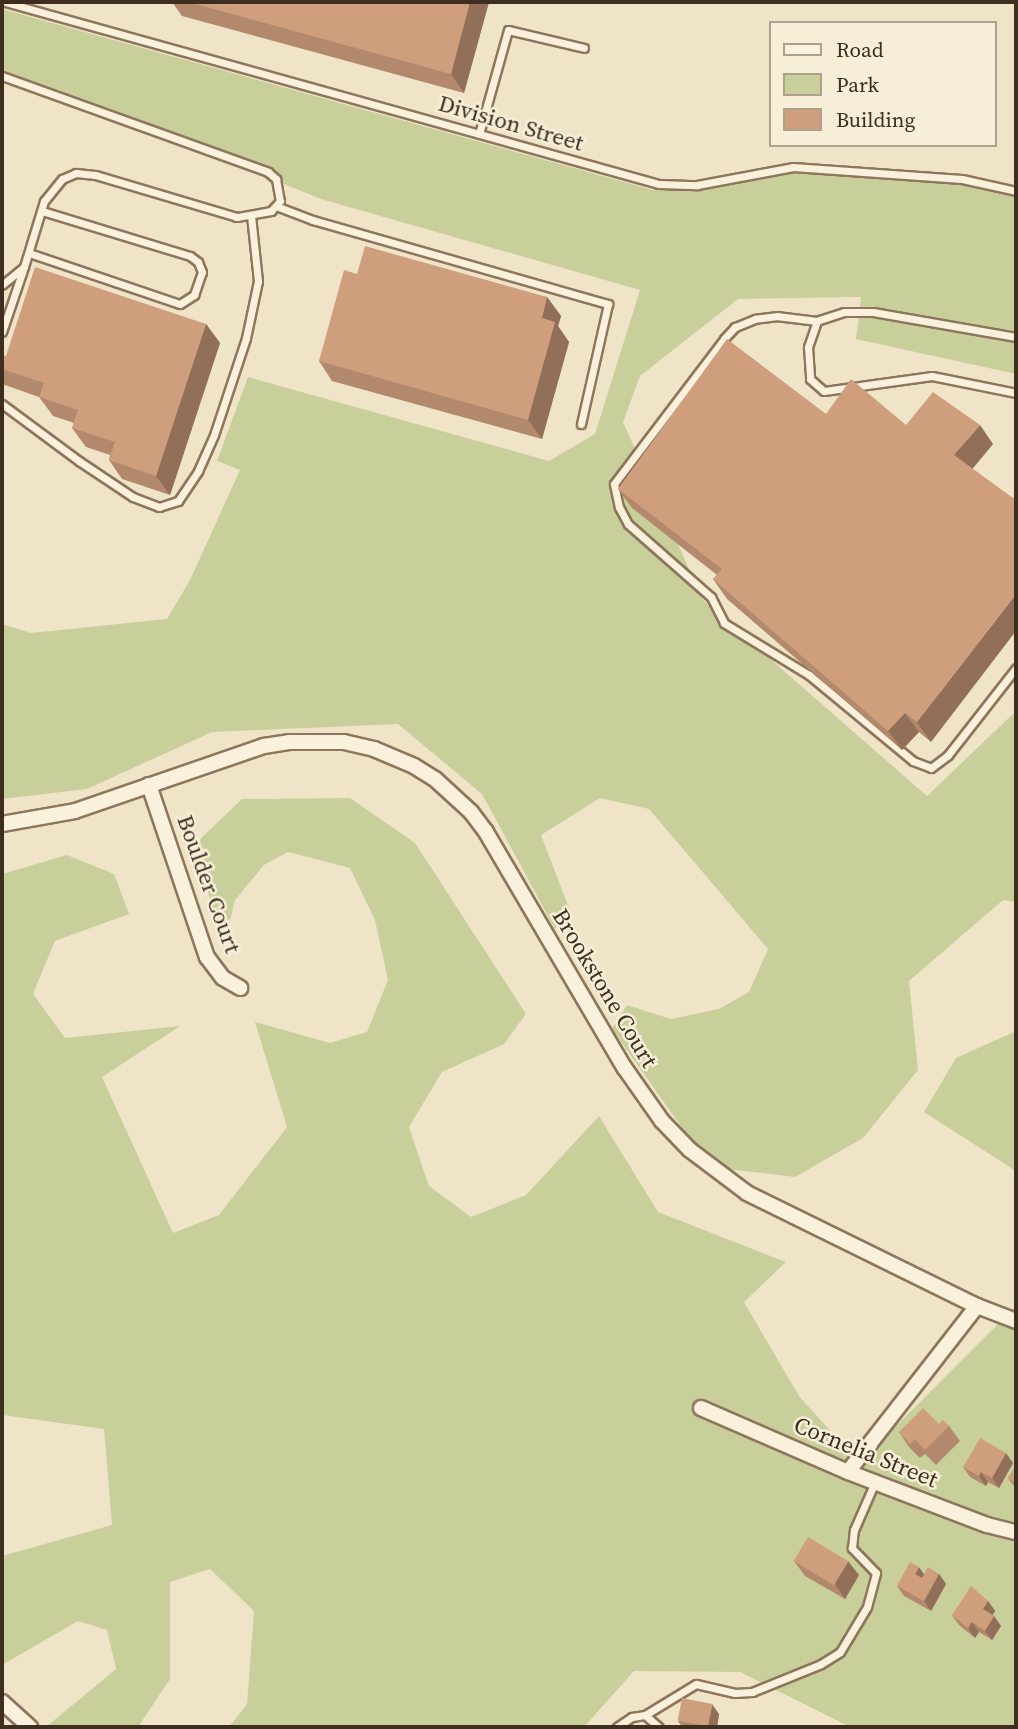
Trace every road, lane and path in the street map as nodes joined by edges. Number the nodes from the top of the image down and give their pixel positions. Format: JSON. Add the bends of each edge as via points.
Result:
{"nodes":[{"id":1,"x":5,"y":2,"type":"edge"},
{"id":2,"x":584,"y":48,"type":"dead end"},
{"id":3,"x":2,"y":76,"type":"edge"},
{"id":4,"x":479,"y":134,"type":"junction"},
{"id":5,"x":1016,"y":191,"type":"edge"},
{"id":6,"x":276,"y":206,"type":"junction"},
{"id":7,"x":42,"y":211,"type":"junction"},
{"id":8,"x":251,"y":216,"type":"junction"},
{"id":9,"x":29,"y":253,"type":"junction"},
{"id":10,"x":24,"y":267,"type":"junction"},
{"id":11,"x":2,"y":285,"type":"edge"},
{"id":12,"x":817,"y":321,"type":"junction"},
{"id":13,"x":2,"y":332,"type":"edge"},
{"id":14,"x":1016,"y":337,"type":"edge"},
{"id":15,"x":1016,"y":393,"type":"edge"},
{"id":16,"x":2,"y":404,"type":"edge"},
{"id":17,"x":581,"y":424,"type":"dead end"},
{"id":18,"x":1016,"y":668,"type":"edge"},
{"id":19,"x":149,"y":785,"type":"junction"},
{"id":20,"x":2,"y":824,"type":"edge"},
{"id":21,"x":240,"y":988,"type":"dead end"},
{"id":22,"x":978,"y":1306,"type":"junction"},
{"id":23,"x":1016,"y":1321,"type":"edge"},
{"id":24,"x":701,"y":1408,"type":"dead end"},
{"id":25,"x":848,"y":1472,"type":"junction"},
{"id":26,"x":875,"y":1482,"type":"junction"},
{"id":27,"x":1016,"y":1532,"type":"edge"},
{"id":28,"x":2,"y":1702,"type":"edge"},
{"id":29,"x":645,"y":1715,"type":"junction"},
{"id":30,"x":30,"y":1727,"type":"edge"},
{"id":31,"x":617,"y":1727,"type":"edge"},
{"id":32,"x":659,"y":1727,"type":"edge"}],
"edges":[{"from":1,"to":4,"type":"lane","name":"Division Street"},
{"from":2,"to":4,"type":"lane","via":[[508,30]]},
{"from":3,"to":6,"type":"lane","via":[[268,172],[276,179],[281,201]]},
{"from":4,"to":5,"type":"lane","name":"Division Street","via":[[659,184],[696,185],[793,167],[962,178]]},
{"from":6,"to":8,"type":"lane"},
{"from":6,"to":17,"type":"lane","via":[[608,304]]},
{"from":7,"to":8,"type":"lane","via":[[44,201],[62,179],[76,173],[237,217]]},
{"from":7,"to":9,"type":"lane"},
{"from":7,"to":9,"type":"lane","via":[[191,256],[202,272],[194,295],[180,304]]},
{"from":8,"to":16,"type":"lane","via":[[258,281],[246,338],[214,435],[178,501],[159,507],[133,497]]},
{"from":9,"to":10,"type":"lane"},
{"from":10,"to":11,"type":"lane"},
{"from":10,"to":13,"type":"lane"},
{"from":12,"to":14,"type":"lane","via":[[844,312],[873,312]]},
{"from":12,"to":15,"type":"lane","via":[[808,347],[810,379],[824,391],[932,376]]},
{"from":12,"to":18,"type":"lane","via":[[778,316],[735,327],[614,484],[628,524],[711,597],[724,623],[809,676],[913,761],[931,768],[948,755]]},
{"from":19,"to":20,"type":"street","name":"Brookstone Court","via":[[75,811]]},
{"from":19,"to":21,"type":"street","name":"Boulder Court","via":[[207,957],[223,978]]},
{"from":19,"to":22,"type":"street","name":"Brookstone Court","via":[[264,746],[320,740],[374,749],[425,772],[454,794],[486,832],[624,1067],[662,1121],[690,1150],[747,1193]]},
{"from":22,"to":23,"type":"street","name":"Brookstone Court"},
{"from":22,"to":25,"type":"street"},
{"from":24,"to":25,"type":"street","name":"Cornelia Street"},
{"from":25,"to":26,"type":"street","name":"Cornelia Street"},
{"from":26,"to":27,"type":"street","name":"Cornelia Street"},
{"from":26,"to":29,"type":"lane","via":[[854,1530],[852,1548],[876,1573],[867,1607],[840,1652],[752,1692],[696,1684]]},
{"from":28,"to":30,"type":"street"},
{"from":29,"to":31,"type":"lane"},
{"from":29,"to":32,"type":"lane"}]}
